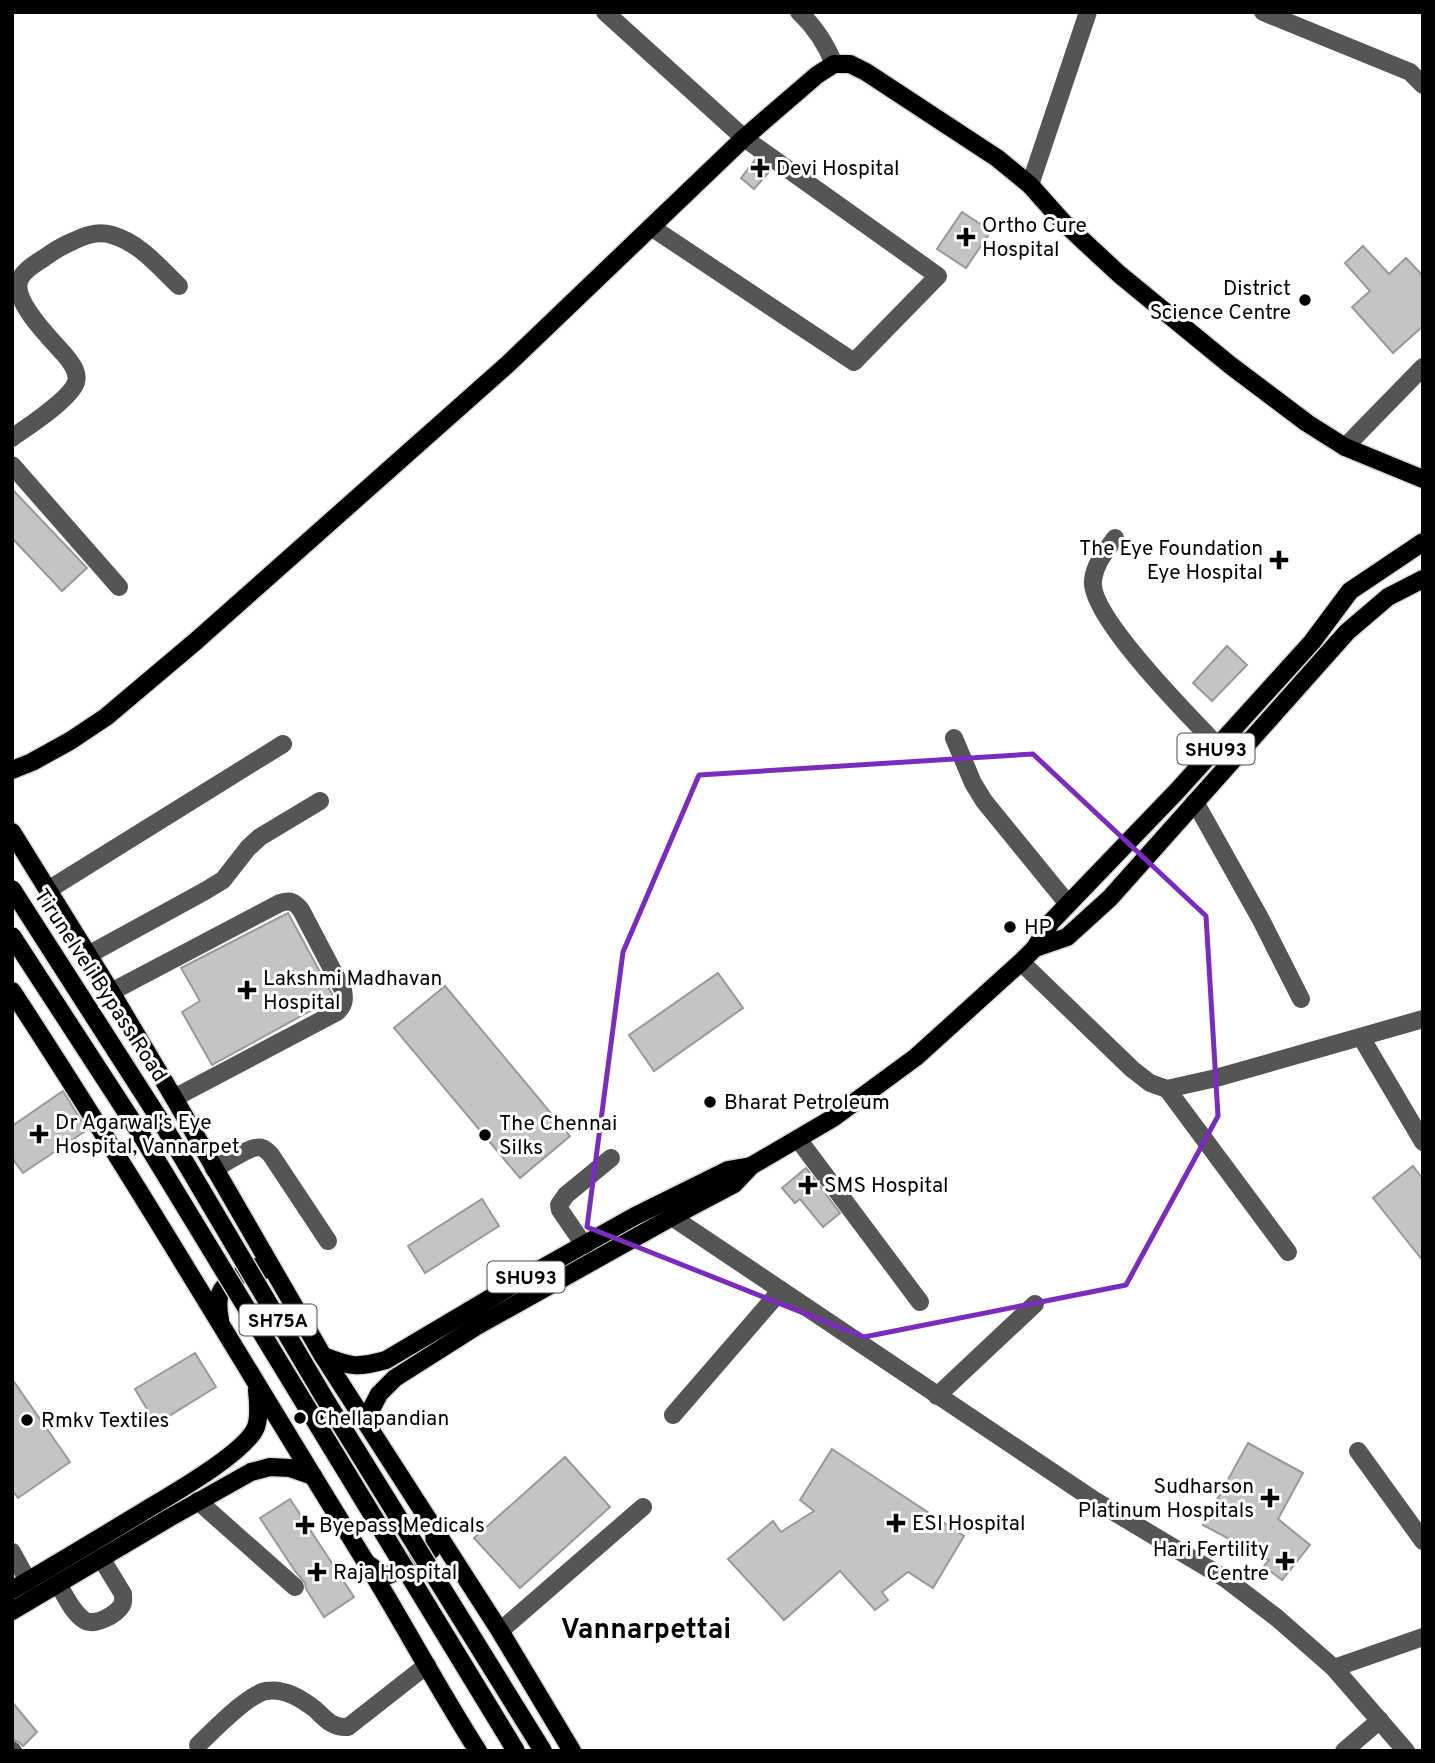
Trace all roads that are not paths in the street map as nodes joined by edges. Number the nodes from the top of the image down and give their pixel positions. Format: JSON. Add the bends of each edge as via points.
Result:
{"nodes":[{"id":1,"x":605,"y":12,"type":"edge"},
{"id":2,"x":799,"y":12,"type":"edge"},
{"id":3,"x":1088,"y":12,"type":"edge"},
{"id":4,"x":1262,"y":12,"type":"edge"},
{"id":5,"x":834,"y":64,"type":"junction"},
{"id":6,"x":1423,"y":85,"type":"edge"},
{"id":7,"x":744,"y":138,"type":"junction"},
{"id":8,"x":1030,"y":185,"type":"junction"},
{"id":9,"x":651,"y":227,"type":"junction"},
{"id":10,"x":179,"y":286,"type":"dead end"},
{"id":11,"x":1423,"y":367,"type":"edge"},
{"id":12,"x":12,"y":439,"type":"edge"},
{"id":13,"x":1345,"y":447,"type":"junction"},
{"id":14,"x":12,"y":465,"type":"edge"},
{"id":15,"x":1423,"y":479,"type":"edge"},
{"id":16,"x":1115,"y":538,"type":"dead end"},
{"id":17,"x":1423,"y":542,"type":"edge"},
{"id":18,"x":1423,"y":579,"type":"edge"},
{"id":19,"x":118,"y":587,"type":"dead end"},
{"id":20,"x":954,"y":738,"type":"dead end"},
{"id":21,"x":283,"y":744,"type":"dead end"},
{"id":22,"x":1218,"y":746,"type":"junction"},
{"id":23,"x":12,"y":770,"type":"edge"},
{"id":24,"x":320,"y":801,"type":"dead end"},
{"id":25,"x":1195,"y":802,"type":"junction"},
{"id":26,"x":12,"y":832,"type":"edge"},
{"id":27,"x":12,"y":889,"type":"edge"},
{"id":28,"x":48,"y":890,"type":"junction"},
{"id":29,"x":1068,"y":904,"type":"junction"},
{"id":30,"x":12,"y":936,"type":"edge"},
{"id":31,"x":1035,"y":947,"type":"junction"},
{"id":32,"x":88,"y":955,"type":"junction"},
{"id":33,"x":1021,"y":962,"type":"junction"},
{"id":34,"x":12,"y":991,"type":"edge"},
{"id":35,"x":111,"y":992,"type":"junction"},
{"id":36,"x":1301,"y":999,"type":"dead end"},
{"id":37,"x":1423,"y":1019,"type":"edge"},
{"id":38,"x":1361,"y":1037,"type":"junction"},
{"id":39,"x":1167,"y":1089,"type":"junction"},
{"id":40,"x":174,"y":1098,"type":"junction"},
{"id":41,"x":798,"y":1139,"type":"junction"},
{"id":42,"x":1423,"y":1142,"type":"edge"},
{"id":43,"x":611,"y":1158,"type":"dead end"},
{"id":44,"x":751,"y":1167,"type":"junction"},
{"id":45,"x":214,"y":1169,"type":"junction"},
{"id":46,"x":672,"y":1217,"type":"junction"},
{"id":47,"x":328,"y":1241,"type":"dead end"},
{"id":48,"x":584,"y":1245,"type":"junction"},
{"id":49,"x":1288,"y":1252,"type":"dead end"},
{"id":50,"x":281,"y":1283,"type":"junction"},
{"id":51,"x":781,"y":1290,"type":"junction"},
{"id":52,"x":920,"y":1302,"type":"dead end"},
{"id":53,"x":1034,"y":1304,"type":"dead end"},
{"id":54,"x":222,"y":1326,"type":"junction"},
{"id":55,"x":323,"y":1356,"type":"junction"},
{"id":56,"x":257,"y":1386,"type":"junction"},
{"id":57,"x":937,"y":1396,"type":"junction"},
{"id":58,"x":673,"y":1415,"type":"dead end"},
{"id":59,"x":365,"y":1421,"type":"junction"},
{"id":60,"x":1358,"y":1451,"type":"dead end"},
{"id":61,"x":313,"y":1476,"type":"junction"},
{"id":62,"x":198,"y":1501,"type":"junction"},
{"id":63,"x":643,"y":1507,"type":"dead end"},
{"id":64,"x":432,"y":1524,"type":"junction"},
{"id":65,"x":1423,"y":1541,"type":"edge"},
{"id":66,"x":12,"y":1552,"type":"edge"},
{"id":67,"x":101,"y":1558,"type":"junction"},
{"id":68,"x":366,"y":1562,"type":"junction"},
{"id":69,"x":58,"y":1584,"type":"junction"},
{"id":70,"x":20,"y":1586,"type":"edge"},
{"id":71,"x":295,"y":1587,"type":"dead end"},
{"id":72,"x":12,"y":1611,"type":"edge"},
{"id":73,"x":500,"y":1631,"type":"junction"},
{"id":74,"x":1423,"y":1637,"type":"edge"},
{"id":75,"x":427,"y":1665,"type":"junction"},
{"id":76,"x":1334,"y":1668,"type":"junction"},
{"id":77,"x":1380,"y":1720,"type":"junction"},
{"id":78,"x":198,"y":1745,"type":"dead end"},
{"id":79,"x":478,"y":1751,"type":"edge"},
{"id":80,"x":516,"y":1751,"type":"edge"},
{"id":81,"x":543,"y":1751,"type":"edge"},
{"id":82,"x":572,"y":1751,"type":"edge"},
{"id":83,"x":1344,"y":1751,"type":"edge"},
{"id":84,"x":1406,"y":1751,"type":"edge"}],
"edges":[{"from":1,"to":7,"type":"street"},
{"from":2,"to":5,"type":"street","via":[[811,23]]},
{"from":3,"to":8,"type":"street"},
{"from":4,"to":6,"type":"street","via":[[1410,72]]},
{"from":5,"to":7,"type":"main road"},
{"from":5,"to":8,"type":"main road","via":[[850,64],[866,72],[997,158]]},
{"from":7,"to":9,"type":"main road"},
{"from":7,"to":9,"type":"street","via":[[937,276],[854,362]]},
{"from":8,"to":13,"type":"main road","via":[[1063,222],[1164,313]]},
{"from":9,"to":23,"type":"main road","via":[[508,363],[176,658],[106,717]]},
{"from":10,"to":12,"type":"street","via":[[143,251],[103,232],[86,234],[32,266],[21,277],[21,298],[69,360],[76,383],[69,394]]},
{"from":11,"to":13,"type":"street"},
{"from":13,"to":15,"type":"main road"},
{"from":14,"to":19,"type":"street"},
{"from":16,"to":22,"type":"street","via":[[1098,562],[1092,582],[1097,601],[1174,702]]},
{"from":17,"to":22,"type":"main road","number":"SHU93","via":[[1350,591],[1312,642]]},
{"from":18,"to":25,"type":"main road","number":"SHU93","via":[[1388,597],[1347,632]]},
{"from":20,"to":29,"type":"street","via":[[984,801]]},
{"from":21,"to":28,"type":"street"},
{"from":22,"to":29,"type":"main road","number":"SHU93"},
{"from":24,"to":32,"type":"street","via":[[260,837],[214,886]]},
{"from":25,"to":31,"type":"main road","number":"SHU93","via":[[1110,898],[1067,937]]},
{"from":25,"to":36,"type":"street"},
{"from":26,"to":28,"type":"main road"},
{"from":27,"to":81,"type":"main road","name":"Tirunelveli Bypass Road","number":"SH75A","bridge":true,"via":[[162,1123],[325,1399]]},
{"from":28,"to":32,"type":"main road"},
{"from":29,"to":31,"type":"main road","number":"SHU93"},
{"from":30,"to":80,"type":"main road","number":"SH75A","bridge":true,"via":[[140,1133]]},
{"from":31,"to":33,"type":"main road","number":"SHU93"},
{"from":32,"to":35,"type":"main road"},
{"from":33,"to":39,"type":"street","via":[[1132,1069]]},
{"from":33,"to":41,"type":"main road","number":"SHU93","via":[[916,1057]]},
{"from":34,"to":54,"type":"main road"},
{"from":35,"to":40,"type":"main road"},
{"from":35,"to":40,"type":"street","via":[[280,903],[289,900],[301,909],[343,990],[343,1005]]},
{"from":37,"to":38,"type":"street"},
{"from":38,"to":39,"type":"street"},
{"from":38,"to":42,"type":"street"},
{"from":39,"to":49,"type":"street"},
{"from":40,"to":45,"type":"main road"},
{"from":41,"to":44,"type":"main road","number":"SHU93"},
{"from":41,"to":52,"type":"street"},
{"from":43,"to":48,"type":"street","via":[[559,1205]]},
{"from":44,"to":46,"type":"main road","number":"SHU93","via":[[734,1184]]},
{"from":44,"to":48,"type":"main road","number":"SHU93","via":[[728,1170]]},
{"from":45,"to":47,"type":"street","via":[[258,1146],[265,1149]]},
{"from":45,"to":50,"type":"main road"},
{"from":46,"to":51,"type":"street"},
{"from":46,"to":59,"type":"main road","number":"SHU93","via":[[477,1326],[395,1378],[379,1394]]},
{"from":48,"to":55,"type":"main road","number":"SHU93","via":[[386,1360],[348,1366]]},
{"from":50,"to":54,"type":"main road","via":[[254,1268],[222,1287],[217,1306]]},
{"from":50,"to":55,"type":"main road"},
{"from":51,"to":57,"type":"street"},
{"from":51,"to":58,"type":"street"},
{"from":53,"to":57,"type":"street"},
{"from":54,"to":56,"type":"main road"},
{"from":55,"to":59,"type":"main road"},
{"from":56,"to":61,"type":"main road"},
{"from":56,"to":70,"type":"main road","via":[[256,1427],[238,1450]]},
{"from":57,"to":76,"type":"street","via":[[1094,1500],[1226,1579]]},
{"from":59,"to":64,"type":"main road"},
{"from":60,"to":65,"type":"street"},
{"from":61,"to":62,"type":"main road","via":[[270,1466]]},
{"from":61,"to":68,"type":"main road"},
{"from":62,"to":67,"type":"main road"},
{"from":62,"to":71,"type":"street"},
{"from":63,"to":73,"type":"street"},
{"from":64,"to":68,"type":"main road","via":[[432,1550],[411,1564],[389,1575]]},
{"from":64,"to":73,"type":"main road"},
{"from":66,"to":70,"type":"street"},
{"from":67,"to":69,"type":"main road"},
{"from":67,"to":69,"type":"street","via":[[122,1594],[122,1605],[115,1612],[92,1623],[85,1621]]},
{"from":68,"to":75,"type":"main road"},
{"from":69,"to":72,"type":"main road"},
{"from":73,"to":82,"type":"main road"},
{"from":74,"to":76,"type":"street"},
{"from":75,"to":78,"type":"street","via":[[348,1727],[331,1724],[299,1698],[265,1691],[250,1698]]},
{"from":75,"to":79,"type":"main road"},
{"from":76,"to":77,"type":"street"},
{"from":77,"to":83,"type":"street"},
{"from":77,"to":84,"type":"street"}]}
